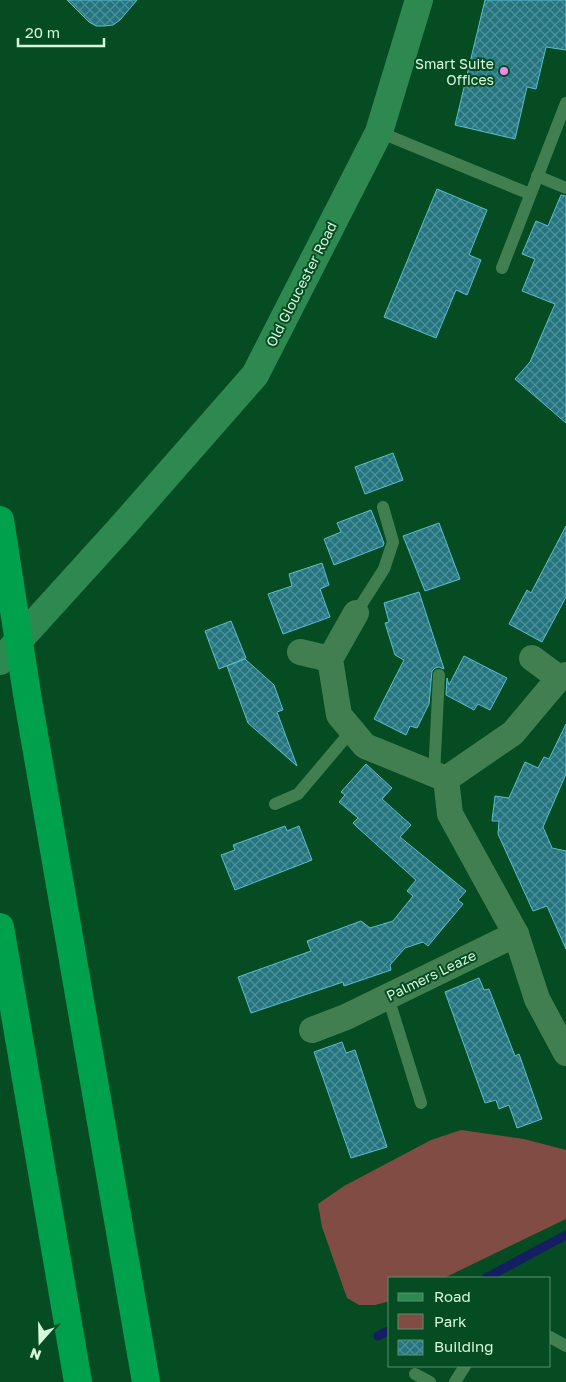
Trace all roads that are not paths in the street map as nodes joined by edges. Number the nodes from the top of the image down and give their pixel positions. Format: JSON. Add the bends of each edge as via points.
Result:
{"nodes":[{"id":1,"x":419,"y":0,"type":"edge"},
{"id":2,"x":566,"y":103,"type":"edge"},
{"id":3,"x":378,"y":132,"type":"junction"},
{"id":4,"x":537,"y":176,"type":"junction"},
{"id":5,"x":566,"y":188,"type":"edge"},
{"id":6,"x":530,"y":194,"type":"junction"},
{"id":7,"x":502,"y":268,"type":"dead end"},
{"id":8,"x":383,"y":507,"type":"dead end"},
{"id":9,"x":0,"y":520,"type":"edge"},
{"id":10,"x":356,"y":613,"type":"joint"},
{"id":11,"x":300,"y":652,"type":"dead end"},
{"id":12,"x":532,"y":658,"type":"dead end"},
{"id":13,"x":330,"y":659,"type":"junction"},
{"id":14,"x":0,"y":661,"type":"edge"},
{"id":15,"x":564,"y":671,"type":"edge"},
{"id":16,"x":439,"y":675,"type":"dead end"},
{"id":17,"x":352,"y":730,"type":"junction"},
{"id":18,"x":440,"y":777,"type":"junction"},
{"id":19,"x":275,"y":804,"type":"dead end"},
{"id":20,"x":0,"y":927,"type":"edge"},
{"id":21,"x":516,"y":934,"type":"junction"},
{"id":22,"x":388,"y":996,"type":"junction"},
{"id":23,"x":312,"y":1030,"type":"dead end"},
{"id":24,"x":566,"y":1053,"type":"edge"},
{"id":25,"x":421,"y":1103,"type":"dead end"},
{"id":26,"x":551,"y":1338,"type":"edge"},
{"id":27,"x":566,"y":1346,"type":"edge"},
{"id":28,"x":464,"y":1367,"type":"edge"},
{"id":29,"x":415,"y":1374,"type":"dead end"},
{"id":30,"x":78,"y":1382,"type":"edge"},
{"id":31,"x":146,"y":1382,"type":"edge"},
{"id":32,"x":430,"y":1382,"type":"edge"},
{"id":33,"x":455,"y":1382,"type":"edge"}],
"edges":[{"from":1,"to":3,"type":"main road","name":"Old Gloucester Road"},
{"from":2,"to":4,"type":"lane"},
{"from":3,"to":6,"type":"lane"},
{"from":3,"to":14,"type":"main road","name":"Old Gloucester Road","via":[[255,375]]},
{"from":4,"to":5,"type":"lane"},
{"from":4,"to":6,"type":"lane"},
{"from":6,"to":7,"type":"lane"},
{"from":8,"to":10,"type":"lane","via":[[393,542],[384,569]]},
{"from":9,"to":31,"type":"highway"},
{"from":10,"to":13,"type":"street"},
{"from":11,"to":13,"type":"street"},
{"from":12,"to":15,"type":"street"},
{"from":13,"to":17,"type":"street","via":[[339,715]]},
{"from":15,"to":18,"type":"street","via":[[513,734]]},
{"from":16,"to":18,"type":"lane"},
{"from":17,"to":18,"type":"street","via":[[365,746]]},
{"from":17,"to":19,"type":"lane","via":[[298,794]]},
{"from":18,"to":21,"type":"street","via":[[450,814]]},
{"from":20,"to":30,"type":"highway"},
{"from":21,"to":22,"type":"street","name":"Palmers Leaze"},
{"from":21,"to":24,"type":"street","via":[[536,999]]},
{"from":22,"to":23,"type":"street","name":"Palmers Leaze"},
{"from":22,"to":25,"type":"lane"},
{"from":26,"to":27,"type":"lane"},
{"from":28,"to":33,"type":"lane"},
{"from":29,"to":32,"type":"lane"}]}
